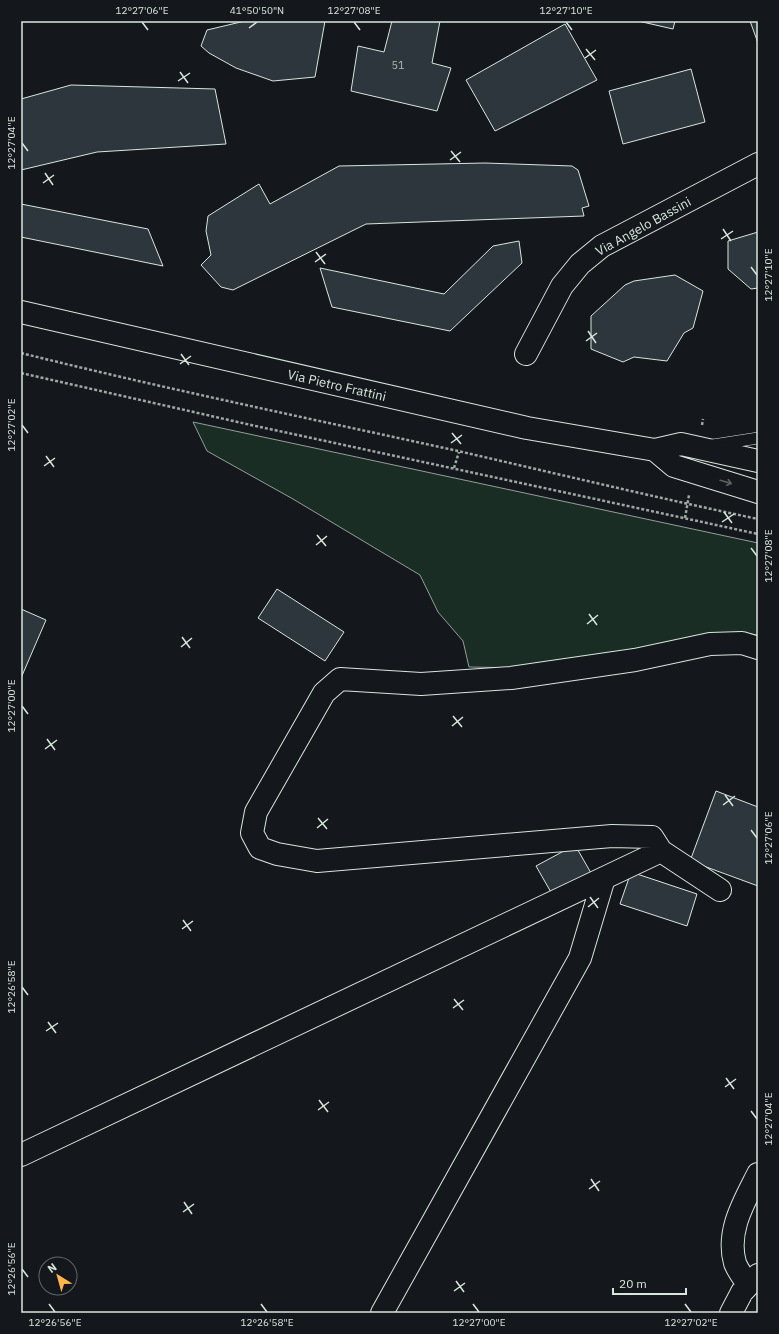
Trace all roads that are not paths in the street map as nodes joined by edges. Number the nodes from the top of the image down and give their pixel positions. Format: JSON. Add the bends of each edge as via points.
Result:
{"nodes":[{"id":1,"x":758,"y":164,"type":"edge"},
{"id":2,"x":21,"y":312,"type":"edge"},
{"id":3,"x":526,"y":354,"type":"dead end"},
{"id":4,"x":758,"y":438,"type":"edge"},
{"id":5,"x":698,"y":448,"type":"junction"},
{"id":6,"x":655,"y":450,"type":"junction"},
{"id":7,"x":758,"y":461,"type":"edge"},
{"id":8,"x":758,"y":492,"type":"edge"},
{"id":9,"x":758,"y":648,"type":"edge"},
{"id":10,"x":662,"y":851,"type":"junction"},
{"id":11,"x":604,"y":878,"type":"junction"},
{"id":12,"x":720,"y":890,"type":"dead end"},
{"id":13,"x":21,"y":1155,"type":"edge"},
{"id":14,"x":758,"y":1174,"type":"edge"},
{"id":15,"x":753,"y":1280,"type":"edge"},
{"id":16,"x":382,"y":1313,"type":"edge"},
{"id":17,"x":731,"y":1313,"type":"edge"}],
"edges":[{"from":1,"to":3,"type":"street","name":"Via Angelo Bassini","via":[[602,246],[580,264],[562,286]]},
{"from":2,"to":6,"type":"street","name":"Via Pietro Frattini","via":[[527,428]]},
{"from":4,"to":5,"type":"lane","name":"Via Pietro Frattini"},
{"from":5,"to":6,"type":"street","name":"Via Pietro Frattini","via":[[681,444]]},
{"from":5,"to":7,"type":"street","name":"Via Pietro Frattini"},
{"from":6,"to":8,"type":"street","one_way":true,"via":[[674,466]]},
{"from":9,"to":10,"type":"street","via":[[742,643],[710,644],[635,660],[511,678],[421,684],[340,679],[324,693],[291,750],[256,812],[252,833],[260,848],[277,854],[317,861],[612,836],[652,837]]},
{"from":10,"to":11,"type":"street"},
{"from":10,"to":12,"type":"street"},
{"from":11,"to":13,"type":"street"},
{"from":11,"to":16,"type":"street","via":[[580,958]]},
{"from":14,"to":15,"type":"street","via":[[735,1225],[732,1244],[739,1271]]},
{"from":15,"to":17,"type":"street","via":[[738,1298]]}]}
